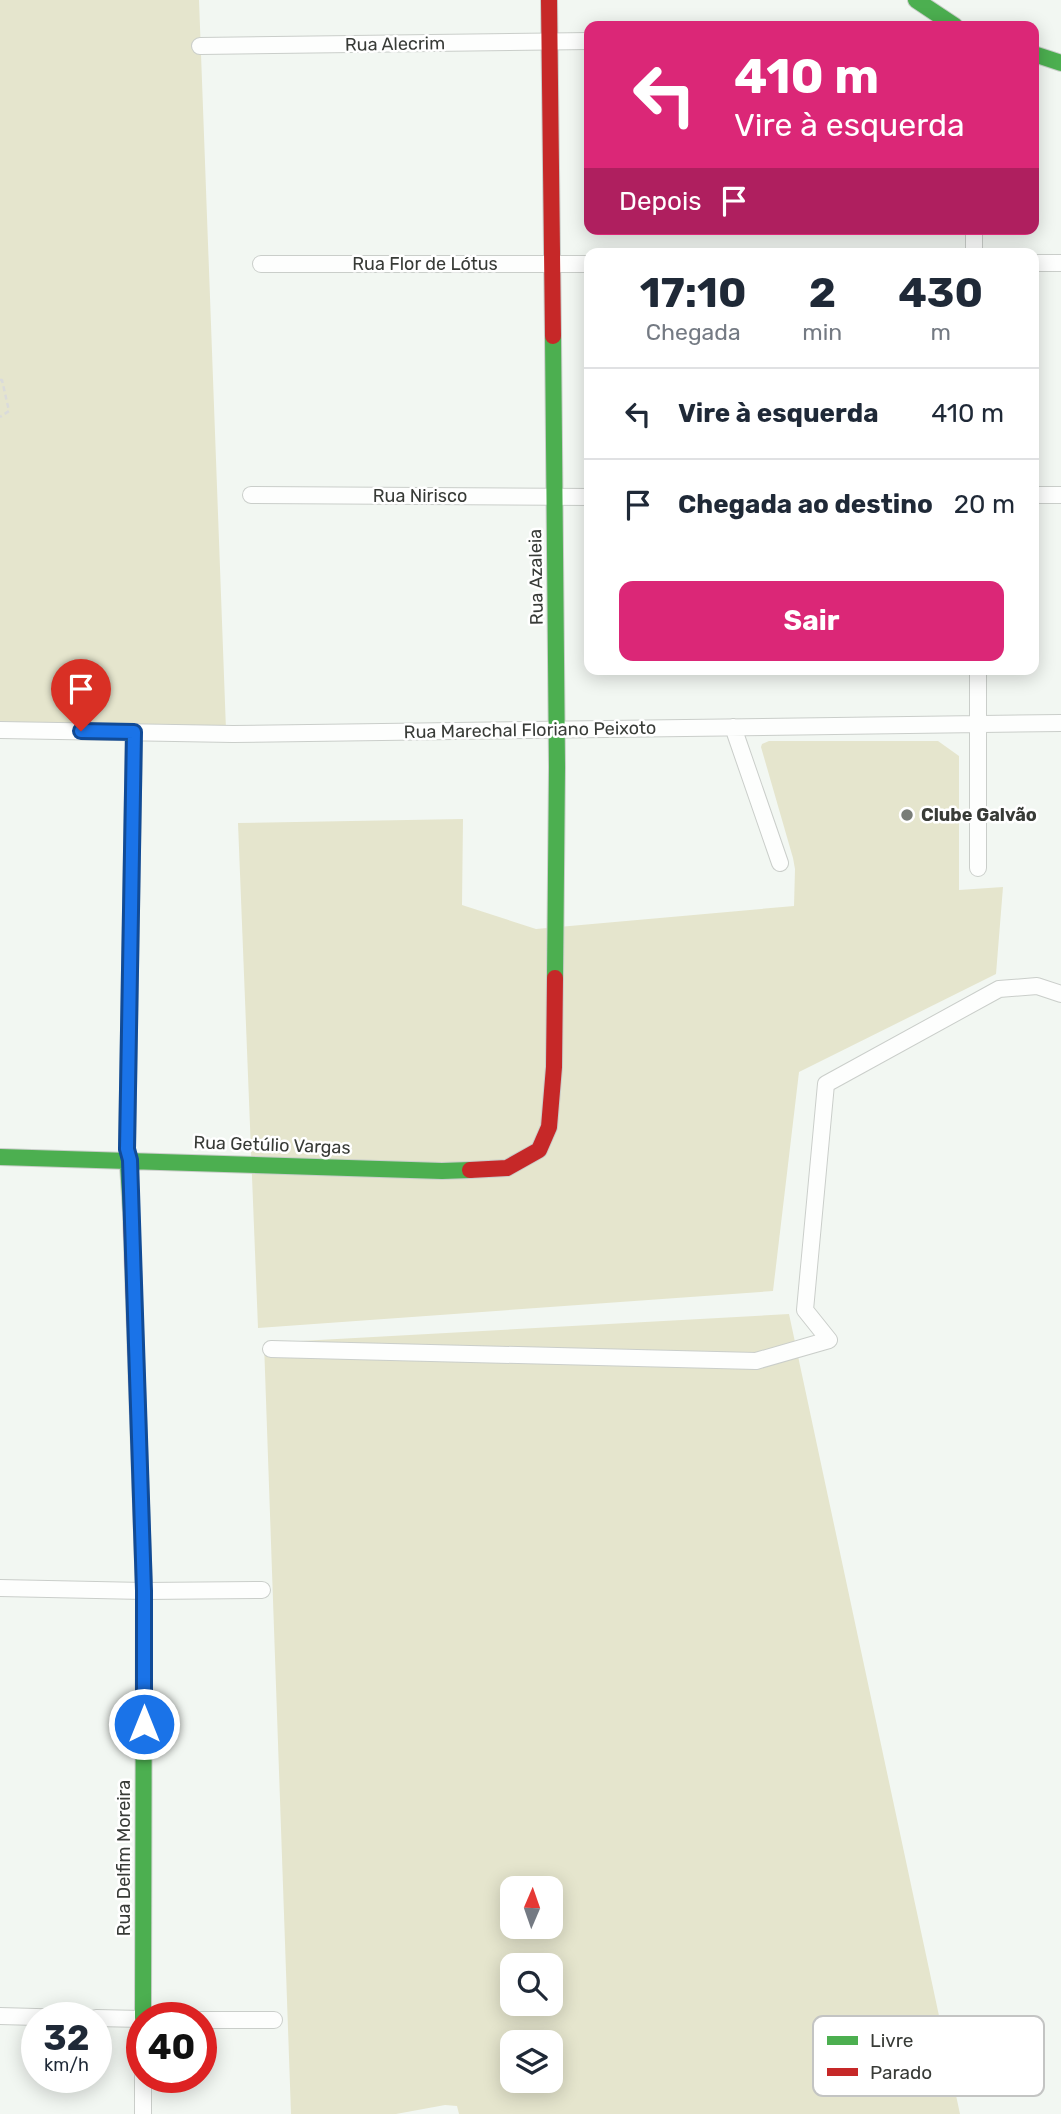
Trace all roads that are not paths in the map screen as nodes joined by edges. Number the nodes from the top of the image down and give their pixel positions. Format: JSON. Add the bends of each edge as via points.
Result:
{"nodes":[{"id":1,"x":549,"y":0,"type":"edge"},
{"id":2,"x":916,"y":0,"type":"edge"},
{"id":3,"x":948,"y":21,"type":"edge"},
{"id":4,"x":584,"y":41,"type":"edge"},
{"id":5,"x":550,"y":42,"type":"junction"},
{"id":6,"x":200,"y":46,"type":"dead end"},
{"id":7,"x":1039,"y":56,"type":"edge"},
{"id":8,"x":1061,"y":63,"type":"edge"},
{"id":9,"x":1039,"y":262,"type":"edge"},
{"id":10,"x":1061,"y":262,"type":"edge"},
{"id":11,"x":261,"y":264,"type":"dead end"},
{"id":12,"x":552,"y":264,"type":"junction"},
{"id":13,"x":584,"y":264,"type":"edge"},
{"id":14,"x":251,"y":495,"type":"dead end"},
{"id":15,"x":1039,"y":495,"type":"edge"},
{"id":16,"x":1061,"y":495,"type":"edge"},
{"id":17,"x":555,"y":497,"type":"junction"},
{"id":18,"x":584,"y":497,"type":"edge"},
{"id":19,"x":978,"y":675,"type":"edge"},
{"id":20,"x":978,"y":723,"type":"junction"},
{"id":21,"x":1061,"y":723,"type":"edge"},
{"id":22,"x":733,"y":727,"type":"junction"},
{"id":23,"x":557,"y":729,"type":"junction"},
{"id":24,"x":0,"y":730,"type":"edge"},
{"id":25,"x":134,"y":732,"type":"junction"},
{"id":26,"x":780,"y":863,"type":"dead end"},
{"id":27,"x":978,"y":868,"type":"dead end"},
{"id":28,"x":1061,"y":995,"type":"edge"},
{"id":29,"x":539,"y":1150,"type":"joint"},
{"id":30,"x":0,"y":1157,"type":"edge"},
{"id":31,"x":130,"y":1160,"type":"junction"},
{"id":32,"x":271,"y":1349,"type":"dead end"},
{"id":33,"x":0,"y":1588,"type":"edge"},
{"id":34,"x":262,"y":1590,"type":"dead end"},
{"id":35,"x":144,"y":1591,"type":"junction"},
{"id":36,"x":142,"y":2002,"type":"edge"},
{"id":37,"x":0,"y":2016,"type":"edge"},
{"id":38,"x":21,"y":2017,"type":"edge"},
{"id":39,"x":217,"y":2020,"type":"edge"},
{"id":40,"x":274,"y":2020,"type":"dead end"},
{"id":41,"x":143,"y":2093,"type":"edge"},
{"id":42,"x":144,"y":2114,"type":"edge"}],
"edges":[{"from":1,"to":5,"type":"street","name":"Rua Azaleia"},
{"from":2,"to":3,"type":"street"},
{"from":4,"to":5,"type":"street","name":"Rua Alecrim"},
{"from":5,"to":6,"type":"street","name":"Rua Alecrim"},
{"from":5,"to":12,"type":"street","name":"Rua Azaleia"},
{"from":7,"to":8,"type":"street"},
{"from":9,"to":10,"type":"street"},
{"from":11,"to":12,"type":"street","name":"Rua Flor de Lótus"},
{"from":12,"to":13,"type":"street","name":"Rua Flor de Lótus"},
{"from":12,"to":17,"type":"street","name":"Rua Azaleia"},
{"from":14,"to":17,"type":"street","name":"Rua Nirisco"},
{"from":15,"to":16,"type":"street"},
{"from":17,"to":18,"type":"street","name":"Rua Nirisco"},
{"from":17,"to":23,"type":"street","name":"Rua Azaleia"},
{"from":19,"to":20,"type":"street"},
{"from":20,"to":21,"type":"street","name":"Rua Marechal Floriano Peixoto"},
{"from":20,"to":22,"type":"street","name":"Rua Marechal Floriano Peixoto"},
{"from":20,"to":27,"type":"street"},
{"from":22,"to":23,"type":"street","name":"Rua Marechal Floriano Peixoto"},
{"from":22,"to":26,"type":"street"},
{"from":23,"to":25,"type":"street","name":"Rua Marechal Floriano Peixoto"},
{"from":23,"to":29,"type":"street","name":"Rua Azaleia","via":[[554,1067],[550,1127]]},
{"from":24,"to":25,"type":"street","name":"Rua Marechal Floriano Peixoto"},
{"from":25,"to":31,"type":"street","name":"Rua Delfim Moreira"},
{"from":28,"to":32,"type":"street","via":[[1037,986],[999,989],[826,1084],[806,1310],[829,1340],[756,1361]]},
{"from":29,"to":31,"type":"street","name":"Rua Getúlio Vargas","via":[[506,1168],[442,1171]]},
{"from":30,"to":31,"type":"street","name":"Rua Getúlio Vargas"},
{"from":31,"to":35,"type":"street","name":"Rua Delfim Moreira"},
{"from":33,"to":35,"type":"street"},
{"from":34,"to":35,"type":"street"},
{"from":35,"to":36,"type":"street","name":"Rua Delfim Moreira"},
{"from":37,"to":38,"type":"street"},
{"from":39,"to":40,"type":"street"},
{"from":41,"to":42,"type":"street"}]}
